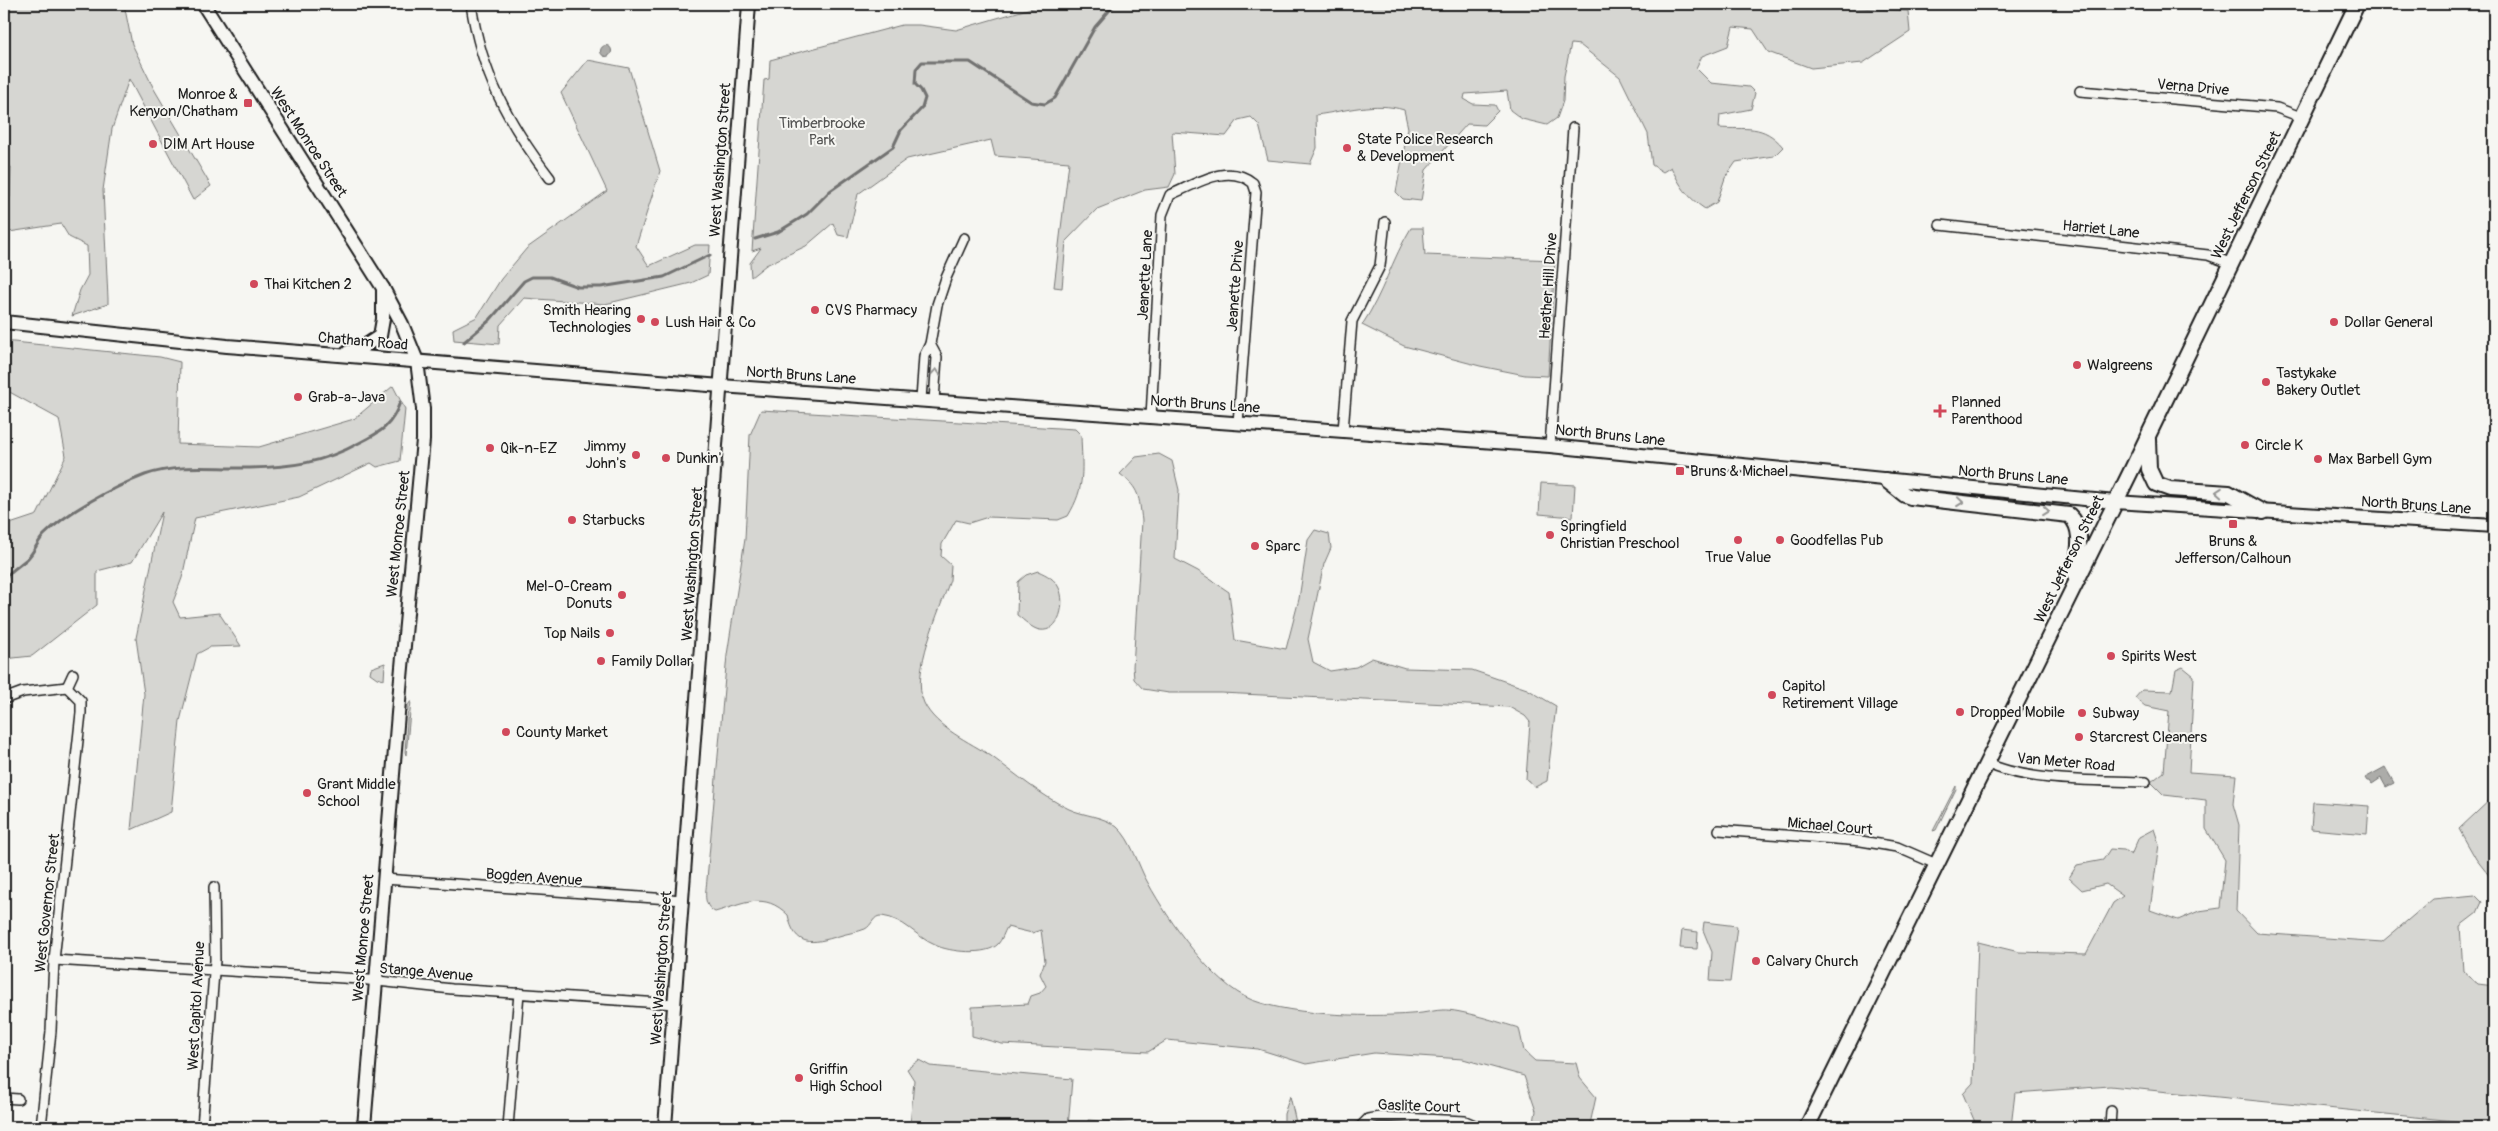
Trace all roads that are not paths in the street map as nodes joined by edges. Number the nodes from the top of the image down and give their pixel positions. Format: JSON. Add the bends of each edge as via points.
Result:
{"nodes":[{"id":1,"x":203,"y":4,"type":"edge"},
{"id":2,"x":471,"y":4,"type":"edge"},
{"id":3,"x":748,"y":4,"type":"edge"},
{"id":4,"x":2357,"y":4,"type":"edge"},
{"id":5,"x":2080,"y":91,"type":"dead end"},
{"id":6,"x":2301,"y":117,"type":"junction"},
{"id":7,"x":1572,"y":128,"type":"dead end"},
{"id":8,"x":1224,"y":173,"type":"joint"},
{"id":9,"x":550,"y":178,"type":"dead end"},
{"id":10,"x":1385,"y":222,"type":"dead end"},
{"id":11,"x":1940,"y":225,"type":"dead end"},
{"id":12,"x":964,"y":238,"type":"dead end"},
{"id":13,"x":2230,"y":263,"type":"junction"},
{"id":14,"x":382,"y":288,"type":"junction"},
{"id":15,"x":4,"y":322,"type":"edge"},
{"id":16,"x":930,"y":344,"type":"junction"},
{"id":17,"x":331,"y":354,"type":"junction"},
{"id":18,"x":417,"y":361,"type":"junction"},
{"id":19,"x":721,"y":386,"type":"junction"},
{"id":20,"x":921,"y":400,"type":"junction"},
{"id":21,"x":934,"y":401,"type":"junction"},
{"id":22,"x":1151,"y":417,"type":"junction"},
{"id":23,"x":1238,"y":423,"type":"junction"},
{"id":24,"x":1342,"y":431,"type":"junction"},
{"id":25,"x":2148,"y":433,"type":"junction"},
{"id":26,"x":1550,"y":446,"type":"junction"},
{"id":27,"x":1886,"y":480,"type":"junction"},
{"id":28,"x":2115,"y":502,"type":"junction"},
{"id":29,"x":2263,"y":512,"type":"junction"},
{"id":30,"x":2494,"y":526,"type":"edge"},
{"id":31,"x":2073,"y":588,"type":"junction"},
{"id":32,"x":73,"y":674,"type":"dead end"},
{"id":33,"x":67,"y":687,"type":"junction"},
{"id":34,"x":4,"y":699,"type":"edge"},
{"id":35,"x":1986,"y":763,"type":"junction"},
{"id":36,"x":2146,"y":782,"type":"dead end"},
{"id":37,"x":1719,"y":830,"type":"dead end"},
{"id":38,"x":1936,"y":864,"type":"junction"},
{"id":39,"x":384,"y":879,"type":"junction"},
{"id":40,"x":214,"y":887,"type":"dead end"},
{"id":41,"x":683,"y":900,"type":"junction"},
{"id":42,"x":54,"y":960,"type":"junction"},
{"id":43,"x":214,"y":969,"type":"junction"},
{"id":44,"x":376,"y":982,"type":"junction"},
{"id":45,"x":519,"y":993,"type":"junction"},
{"id":46,"x":676,"y":1004,"type":"junction"},
{"id":47,"x":4,"y":1098,"type":"edge"},
{"id":48,"x":18,"y":1099,"type":"dead end"},
{"id":49,"x":2111,"y":1110,"type":"dead end"},
{"id":50,"x":42,"y":1127,"type":"edge"},
{"id":51,"x":202,"y":1127,"type":"edge"},
{"id":52,"x":364,"y":1127,"type":"edge"},
{"id":53,"x":508,"y":1127,"type":"edge"},
{"id":54,"x":665,"y":1127,"type":"edge"},
{"id":55,"x":1360,"y":1127,"type":"edge"},
{"id":56,"x":1479,"y":1127,"type":"edge"},
{"id":57,"x":1806,"y":1127,"type":"edge"},
{"id":58,"x":2110,"y":1127,"type":"edge"}],
"edges":[{"from":1,"to":14,"type":"main road","name":"West Monroe Street"},
{"from":2,"to":9,"type":"street","via":[[478,41],[492,85],[508,117]]},
{"from":3,"to":19,"type":"main road","name":"West Washington Street"},
{"from":4,"to":6,"type":"main road","name":"West Jefferson Street"},
{"from":5,"to":6,"type":"street","name":"Verna Drive","via":[[2277,108]]},
{"from":6,"to":13,"type":"main road","name":"West Jefferson Street"},
{"from":7,"to":26,"type":"street","name":"Heather Hill Drive"},
{"from":8,"to":22,"type":"street","name":"Jeanette Lane","via":[[1170,195],[1163,208]]},
{"from":8,"to":23,"type":"street","name":"Jeanette Drive","via":[[1247,178],[1254,183],[1256,192]]},
{"from":10,"to":24,"type":"street","via":[[1380,266],[1356,310],[1350,330]]},
{"from":11,"to":13,"type":"street","name":"Harriet Lane","via":[[2208,255]]},
{"from":12,"to":16,"type":"street","via":[[940,294]]},
{"from":13,"to":25,"type":"main road","name":"West Jefferson Street"},
{"from":14,"to":17,"type":"main road","via":[[382,329],[377,340],[360,349]]},
{"from":14,"to":18,"type":"main road","name":"West Monroe Street"},
{"from":15,"to":17,"type":"main road","name":"Chatham Road"},
{"from":16,"to":20,"type":"street","via":[[924,356]]},
{"from":21,"to":16,"type":"street","one_way":true,"via":[[937,357]]},
{"from":17,"to":18,"type":"main road","name":"Chatham Road"},
{"from":18,"to":19,"type":"main road","name":"Chatham Road"},
{"from":18,"to":39,"type":"main road","name":"West Monroe Street","via":[[423,408],[423,456]]},
{"from":19,"to":20,"type":"main road","name":"North Bruns Lane"},
{"from":19,"to":41,"type":"main road","name":"West Washington Street"},
{"from":20,"to":21,"type":"main road","name":"North Bruns Lane"},
{"from":21,"to":22,"type":"main road","name":"North Bruns Lane"},
{"from":22,"to":23,"type":"main road","name":"North Bruns Lane"},
{"from":23,"to":24,"type":"main road","name":"North Bruns Lane"},
{"from":24,"to":26,"type":"main road","name":"North Bruns Lane"},
{"from":25,"to":28,"type":"main road","name":"West Jefferson Street"},
{"from":29,"to":25,"type":"main road","one_way":true,"via":[[2230,493],[2170,489],[2156,484],[2150,470]]},
{"from":26,"to":27,"type":"main road","name":"North Bruns Lane"},
{"from":27,"to":28,"type":"main road","name":"North Bruns Lane"},
{"from":27,"to":31,"type":"main road","one_way":true,"via":[[1911,497],[2069,515],[2076,522],[2079,533]]},
{"from":28,"to":29,"type":"main road","name":"North Bruns Lane"},
{"from":28,"to":31,"type":"main road","name":"West Jefferson Street"},
{"from":29,"to":30,"type":"main road","name":"North Bruns Lane"},
{"from":31,"to":35,"type":"main road","name":"West Jefferson Street"},
{"from":32,"to":33,"type":"street"},
{"from":33,"to":34,"type":"street","via":[[23,692]]},
{"from":33,"to":42,"type":"street","name":"West Governor Street","via":[[81,701],[81,713]]},
{"from":35,"to":36,"type":"street","name":"Van Meter Road","via":[[2000,769],[2059,779]]},
{"from":35,"to":38,"type":"main road","name":"West Jefferson Street"},
{"from":37,"to":38,"type":"street","name":"Michael Court","via":[[1897,846]]},
{"from":38,"to":57,"type":"main road","name":"West Jefferson Street"},
{"from":39,"to":41,"type":"street","name":"Bogden Avenue"},
{"from":39,"to":44,"type":"main road","name":"West Monroe Street"},
{"from":40,"to":43,"type":"street","name":"West Capitol Avenue"},
{"from":41,"to":46,"type":"main road","name":"West Washington Street"},
{"from":42,"to":43,"type":"street","name":"Stange Avenue"},
{"from":42,"to":50,"type":"street","name":"West Governor Street"},
{"from":43,"to":44,"type":"street","name":"Stange Avenue"},
{"from":43,"to":51,"type":"street","name":"West Capitol Avenue"},
{"from":44,"to":45,"type":"street","name":"Stange Avenue"},
{"from":44,"to":52,"type":"main road","name":"West Monroe Street"},
{"from":45,"to":46,"type":"street","name":"Stange Avenue"},
{"from":45,"to":53,"type":"street"},
{"from":46,"to":54,"type":"main road","name":"West Washington Street"},
{"from":47,"to":48,"type":"street"},
{"from":49,"to":58,"type":"street"},
{"from":55,"to":56,"type":"street","name":"Gaslite Court","via":[[1368,1120],[1380,1117],[1465,1121]]}]}
